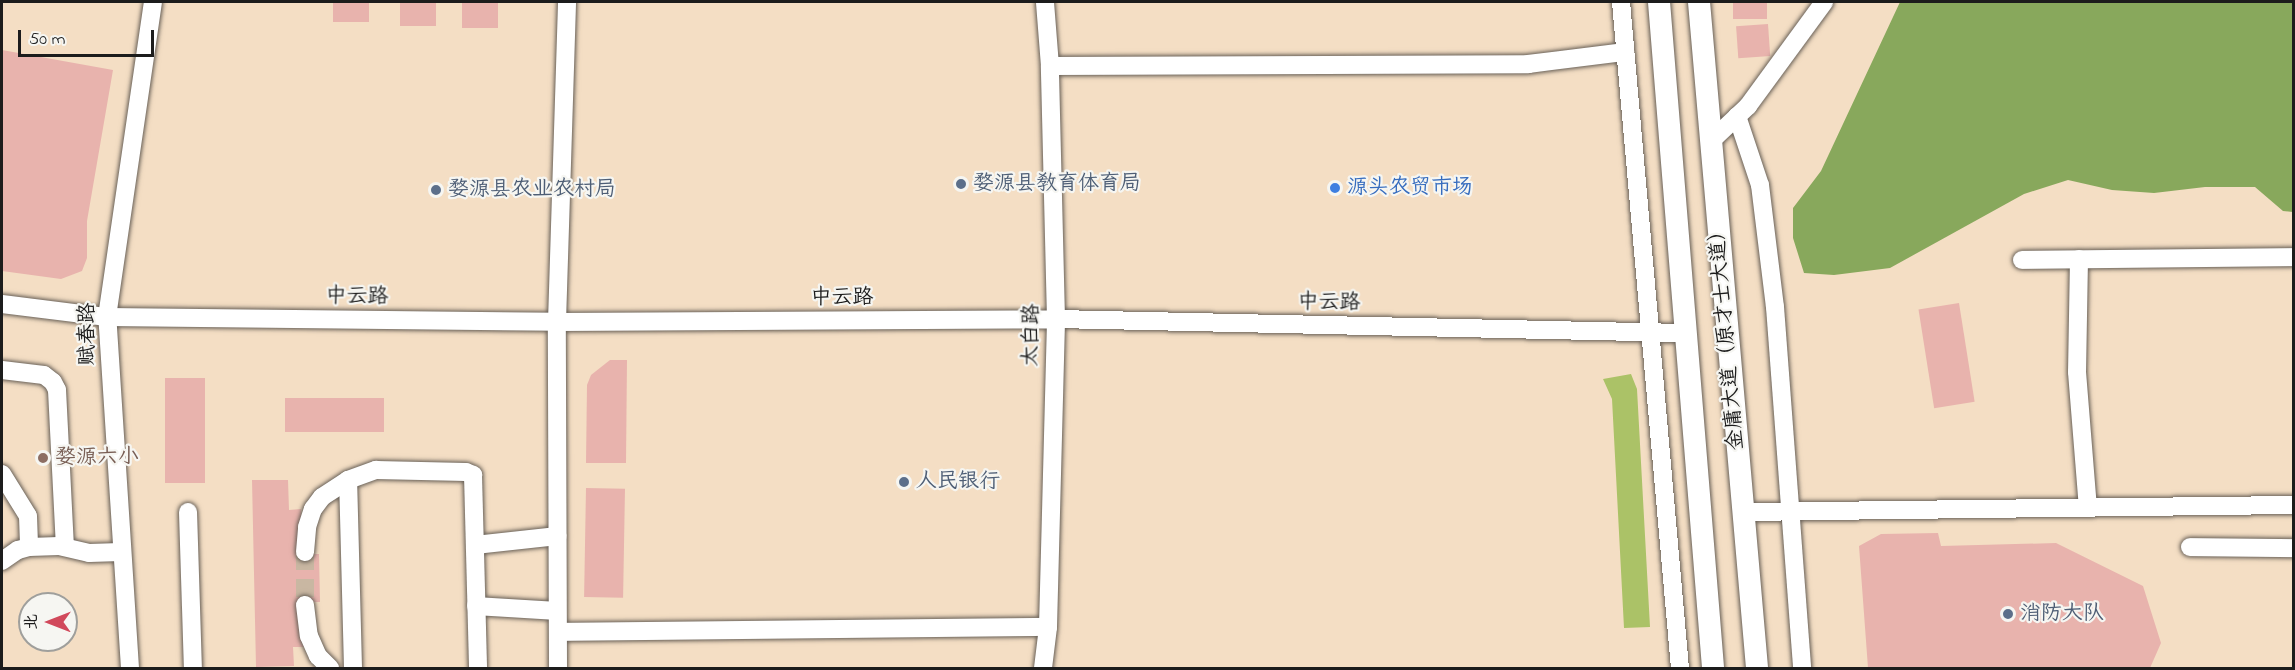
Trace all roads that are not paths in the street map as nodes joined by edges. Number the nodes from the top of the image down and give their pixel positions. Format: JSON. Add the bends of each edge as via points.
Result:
{"nodes":[{"id":1,"x":153,"y":2,"type":"edge"},
{"id":2,"x":567,"y":2,"type":"edge"},
{"id":3,"x":1045,"y":2,"type":"edge"},
{"id":4,"x":1621,"y":2,"type":"edge"},
{"id":5,"x":1659,"y":2,"type":"edge"},
{"id":6,"x":1699,"y":2,"type":"edge"},
{"id":7,"x":1824,"y":2,"type":"edge"},
{"id":8,"x":1625,"y":52,"type":"junction"},
{"id":9,"x":1050,"y":66,"type":"junction"},
{"id":10,"x":1737,"y":116,"type":"junction"},
{"id":11,"x":1711,"y":141,"type":"junction"},
{"id":12,"x":2294,"y":257,"type":"edge"},
{"id":13,"x":2079,"y":259,"type":"junction"},
{"id":14,"x":2022,"y":260,"type":"dead end"},
{"id":15,"x":2,"y":303,"type":"edge"},
{"id":16,"x":107,"y":317,"type":"junction"},
{"id":17,"x":1056,"y":319,"type":"junction"},
{"id":18,"x":557,"y":322,"type":"junction"},
{"id":19,"x":1650,"y":332,"type":"junction"},
{"id":20,"x":1684,"y":333,"type":"junction"},
{"id":21,"x":2,"y":370,"type":"edge"},
{"id":22,"x":2,"y":474,"type":"edge"},
{"id":23,"x":348,"y":480,"type":"junction"},
{"id":24,"x":2294,"y":505,"type":"edge"},
{"id":25,"x":2088,"y":508,"type":"junction"},
{"id":26,"x":188,"y":512,"type":"dead end"},
{"id":27,"x":1742,"y":512,"type":"junction"},
{"id":28,"x":1790,"y":512,"type":"junction"},
{"id":29,"x":558,"y":536,"type":"junction"},
{"id":30,"x":475,"y":545,"type":"junction"},
{"id":31,"x":29,"y":547,"type":"junction"},
{"id":32,"x":65,"y":547,"type":"junction"},
{"id":33,"x":2190,"y":548,"type":"dead end"},
{"id":34,"x":2294,"y":548,"type":"edge"},
{"id":35,"x":121,"y":552,"type":"junction"},
{"id":36,"x":305,"y":552,"type":"tunnel mouth"},
{"id":37,"x":2,"y":561,"type":"edge"},
{"id":38,"x":305,"y":605,"type":"tunnel mouth"},
{"id":39,"x":476,"y":606,"type":"junction"},
{"id":40,"x":557,"y":611,"type":"junction"},
{"id":41,"x":1048,"y":627,"type":"junction"},
{"id":42,"x":558,"y":632,"type":"junction"},
{"id":43,"x":130,"y":669,"type":"edge"},
{"id":44,"x":194,"y":669,"type":"edge"},
{"id":45,"x":330,"y":669,"type":"edge"},
{"id":46,"x":353,"y":669,"type":"edge"},
{"id":47,"x":478,"y":669,"type":"edge"},
{"id":48,"x":558,"y":669,"type":"edge"},
{"id":49,"x":1043,"y":669,"type":"edge"},
{"id":50,"x":1680,"y":669,"type":"edge"},
{"id":51,"x":1713,"y":669,"type":"edge"},
{"id":52,"x":1757,"y":669,"type":"edge"},
{"id":53,"x":1802,"y":669,"type":"edge"}],
"edges":[{"from":1,"to":16,"type":"street","name":"赋春路"},
{"from":2,"to":18,"type":"street"},
{"from":3,"to":9,"type":"street","name":"太白路"},
{"from":4,"to":8,"type":"street"},
{"from":5,"to":20,"type":"main road","name":"金庸大道（原才士大道）"},
{"from":6,"to":11,"type":"main road","name":"金庸大道（原才士大道）"},
{"from":7,"to":10,"type":"street"},
{"from":8,"to":9,"type":"street","via":[[1528,64]]},
{"from":8,"to":19,"type":"street"},
{"from":9,"to":17,"type":"street","name":"太白路"},
{"from":10,"to":11,"type":"street"},
{"from":10,"to":28,"type":"street","via":[[1760,185],[1775,307]]},
{"from":11,"to":27,"type":"main road","name":"金庸大道（原才士大道）"},
{"from":12,"to":13,"type":"street"},
{"from":13,"to":14,"type":"street"},
{"from":13,"to":25,"type":"street","via":[[2077,372]]},
{"from":15,"to":16,"type":"street","name":"中云路"},
{"from":16,"to":18,"type":"street","name":"中云路"},
{"from":16,"to":35,"type":"street","name":"赋春路"},
{"from":17,"to":18,"type":"street","name":"中云路"},
{"from":17,"to":19,"type":"street","name":"中云路"},
{"from":17,"to":41,"type":"street","name":"太白路"},
{"from":18,"to":29,"type":"street"},
{"from":19,"to":20,"type":"street","name":"中云路"},
{"from":19,"to":50,"type":"street"},
{"from":20,"to":51,"type":"main road","name":"金庸大道（原才士大道）"},
{"from":21,"to":32,"type":"street","via":[[44,375],[57,390]]},
{"from":22,"to":31,"type":"street","via":[[28,516]]},
{"from":23,"to":30,"type":"street","via":[[376,470],[473,475]]},
{"from":23,"to":36,"type":"street","via":[[322,497],[313,509]]},
{"from":23,"to":46,"type":"street"},
{"from":24,"to":25,"type":"street"},
{"from":25,"to":28,"type":"street"},
{"from":26,"to":44,"type":"street"},
{"from":27,"to":28,"type":"street"},
{"from":27,"to":52,"type":"main road","name":"金庸大道（原才士大道）"},
{"from":28,"to":53,"type":"street"},
{"from":29,"to":30,"type":"street"},
{"from":29,"to":40,"type":"street"},
{"from":30,"to":39,"type":"street"},
{"from":31,"to":32,"type":"street"},
{"from":31,"to":37,"type":"street"},
{"from":32,"to":35,"type":"street","via":[[90,553]]},
{"from":33,"to":34,"type":"street"},
{"from":35,"to":43,"type":"street","name":"赋春路"},
{"from":38,"to":45,"type":"street","via":[[309,636],[318,656]]},
{"from":39,"to":40,"type":"street"},
{"from":39,"to":47,"type":"street"},
{"from":40,"to":42,"type":"street"},
{"from":41,"to":42,"type":"street"},
{"from":41,"to":49,"type":"street","name":"太白路"},
{"from":42,"to":48,"type":"street"}]}
